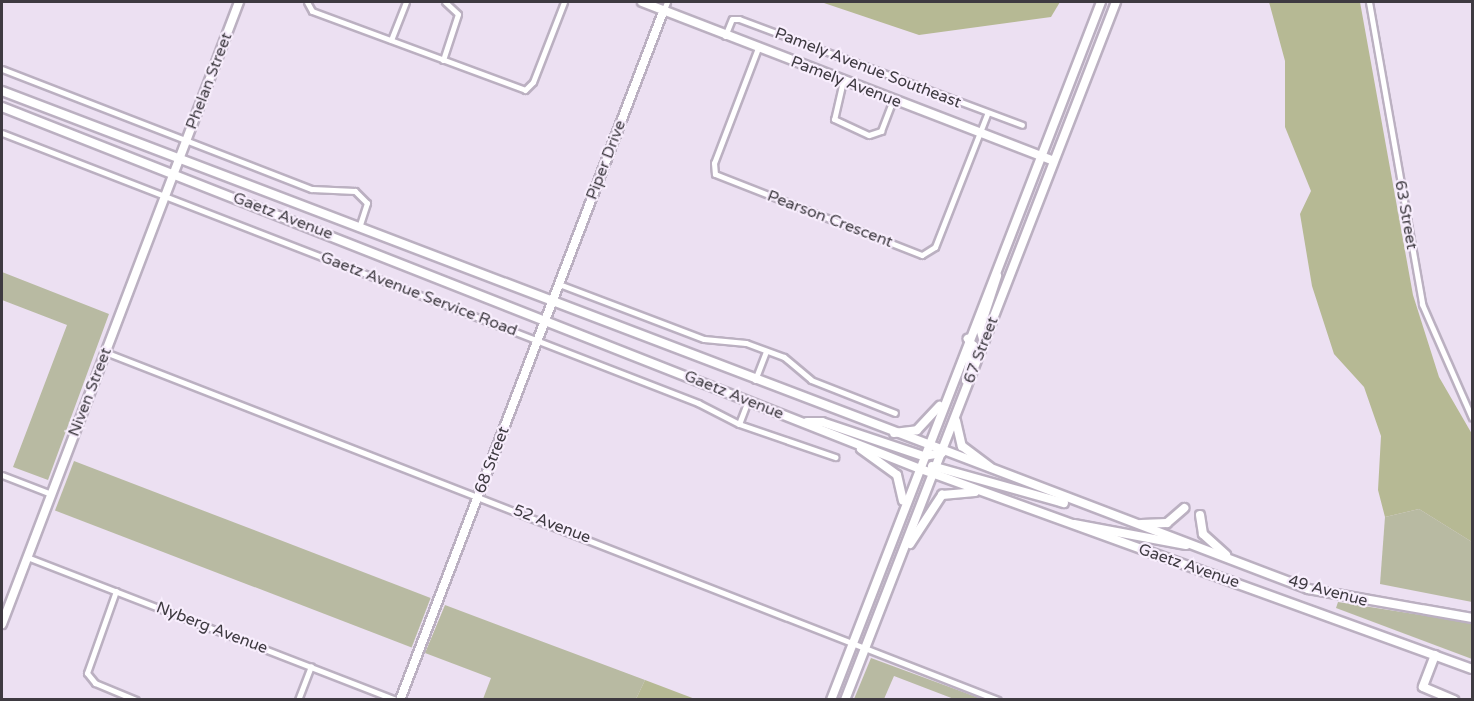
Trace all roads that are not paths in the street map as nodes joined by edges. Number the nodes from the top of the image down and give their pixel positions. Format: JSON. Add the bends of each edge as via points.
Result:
{"nodes":[{"id":1,"x":239,"y":2,"type":"edge"},
{"id":2,"x":307,"y":2,"type":"edge"},
{"id":3,"x":406,"y":2,"type":"edge"},
{"id":4,"x":445,"y":2,"type":"edge"},
{"id":5,"x":564,"y":2,"type":"edge"},
{"id":6,"x":642,"y":2,"type":"edge"},
{"id":7,"x":667,"y":2,"type":"edge"},
{"id":8,"x":1101,"y":2,"type":"edge"},
{"id":9,"x":1116,"y":2,"type":"edge"},
{"id":10,"x":1369,"y":2,"type":"edge"},
{"id":11,"x":663,"y":12,"type":"junction"},
{"id":12,"x":725,"y":36,"type":"junction"},
{"id":13,"x":391,"y":40,"type":"junction"},
{"id":14,"x":758,"y":48,"type":"junction"},
{"id":15,"x":443,"y":60,"type":"junction"},
{"id":16,"x":2,"y":69,"type":"edge"},
{"id":17,"x":843,"y":81,"type":"junction"},
{"id":18,"x":2,"y":91,"type":"edge"},
{"id":19,"x":893,"y":100,"type":"junction"},
{"id":20,"x":2,"y":107,"type":"edge"},
{"id":21,"x":987,"y":114,"type":"junction"},
{"id":22,"x":1022,"y":125,"type":"dead end"},
{"id":23,"x":2,"y":133,"type":"edge"},
{"id":24,"x":979,"y":133,"type":"junction"},
{"id":25,"x":187,"y":140,"type":"junction"},
{"id":26,"x":1040,"y":155,"type":"junction"},
{"id":27,"x":179,"y":160,"type":"junction"},
{"id":28,"x":1052,"y":160,"type":"junction"},
{"id":29,"x":174,"y":173,"type":"junction"},
{"id":30,"x":165,"y":196,"type":"junction"},
{"id":31,"x":359,"y":229,"type":"junction"},
{"id":32,"x":998,"y":263,"type":"junction"},
{"id":33,"x":560,"y":284,"type":"junction"},
{"id":34,"x":552,"y":304,"type":"junction"},
{"id":35,"x":546,"y":318,"type":"junction"},
{"id":36,"x":968,"y":339,"type":"junction"},
{"id":37,"x":538,"y":341,"type":"junction"},
{"id":38,"x":984,"y":342,"type":"junction"},
{"id":39,"x":766,"y":351,"type":"junction"},
{"id":40,"x":105,"y":352,"type":"junction"},
{"id":41,"x":755,"y":382,"type":"junction"},
{"id":42,"x":966,"y":390,"type":"junction"},
{"id":43,"x":946,"y":395,"type":"junction"},
{"id":44,"x":748,"y":401,"type":"junction"},
{"id":45,"x":895,"y":413,"type":"dead end"},
{"id":46,"x":956,"y":416,"type":"junction"},
{"id":47,"x":1473,"y":418,"type":"edge"},
{"id":48,"x":801,"y":422,"type":"junction"},
{"id":49,"x":739,"y":424,"type":"junction"},
{"id":50,"x":891,"y":433,"type":"junction"},
{"id":51,"x":848,"y":440,"type":"junction"},
{"id":52,"x":926,"y":447,"type":"junction"},
{"id":53,"x":942,"y":453,"type":"junction"},
{"id":54,"x":923,"y":456,"type":"junction"},
{"id":55,"x":835,"y":457,"type":"dead end"},
{"id":56,"x":918,"y":468,"type":"junction"},
{"id":57,"x":935,"y":470,"type":"junction"},
{"id":58,"x":2,"y":475,"type":"edge"},
{"id":59,"x":1012,"y":479,"type":"junction"},
{"id":60,"x":982,"y":492,"type":"junction"},
{"id":61,"x":51,"y":494,"type":"junction"},
{"id":62,"x":478,"y":496,"type":"junction"},
{"id":63,"x":1082,"y":506,"type":"junction"},
{"id":64,"x":903,"y":508,"type":"junction"},
{"id":65,"x":1184,"y":508,"type":"dead end"},
{"id":66,"x":1200,"y":515,"type":"dead end"},
{"id":67,"x":1132,"y":524,"type":"junction"},
{"id":68,"x":1070,"y":525,"type":"junction"},
{"id":69,"x":1189,"y":545,"type":"junction"},
{"id":70,"x":905,"y":549,"type":"junction"},
{"id":71,"x":27,"y":557,"type":"junction"},
{"id":72,"x":1234,"y":561,"type":"junction"},
{"id":73,"x":116,"y":591,"type":"junction"},
{"id":74,"x":1473,"y":618,"type":"edge"},
{"id":75,"x":2,"y":624,"type":"edge"},
{"id":76,"x":854,"y":640,"type":"junction"},
{"id":77,"x":867,"y":646,"type":"junction"},
{"id":78,"x":1435,"y":655,"type":"junction"},
{"id":79,"x":311,"y":666,"type":"junction"},
{"id":80,"x":1473,"y":669,"type":"edge"},
{"id":81,"x":998,"y":698,"type":"edge"},
{"id":82,"x":136,"y":699,"type":"edge"},
{"id":83,"x":298,"y":699,"type":"edge"},
{"id":84,"x":398,"y":699,"type":"edge"},
{"id":85,"x":831,"y":699,"type":"edge"},
{"id":86,"x":845,"y":699,"type":"edge"},
{"id":87,"x":1454,"y":699,"type":"edge"}],
"edges":[{"from":1,"to":25,"type":"street","name":"Phelan Street"},
{"from":2,"to":13,"type":"street","via":[[312,11]]},
{"from":3,"to":13,"type":"street"},
{"from":4,"to":15,"type":"street","via":[[458,14]]},
{"from":5,"to":15,"type":"street","via":[[527,89]]},
{"from":6,"to":11,"type":"street","name":"Pamely Avenue"},
{"from":7,"to":11,"type":"street","name":"Piper Drive"},
{"from":8,"to":26,"type":"main road","name":"67 Street"},
{"from":9,"to":28,"type":"main road","name":"67 Street"},
{"from":10,"to":47,"type":"street","name":"63 Street","via":[[1422,304]]},
{"from":11,"to":12,"type":"street","name":"Pamely Avenue"},
{"from":11,"to":33,"type":"street","name":"Piper Drive"},
{"from":12,"to":14,"type":"street","name":"Pamely Avenue"},
{"from":12,"to":21,"type":"street","name":"Pamely Avenue Southeast","via":[[732,19],[739,19]]},
{"from":13,"to":15,"type":"street"},
{"from":14,"to":17,"type":"street","name":"Pamely Avenue"},
{"from":14,"to":24,"type":"street","name":"Pearson Crescent","via":[[713,165],[715,174],[922,255],[934,250]]},
{"from":16,"to":25,"type":"street"},
{"from":17,"to":19,"type":"street","name":"Pamely Avenue"},
{"from":17,"to":19,"type":"street","via":[[834,119],[869,135],[881,131]]},
{"from":18,"to":27,"type":"main road","name":"Gaetz Avenue"},
{"from":19,"to":24,"type":"street","name":"Pamely Avenue"},
{"from":20,"to":29,"type":"main road","name":"Gaetz Avenue"},
{"from":21,"to":22,"type":"street","name":"Pamely Avenue Southeast"},
{"from":21,"to":24,"type":"street","name":"Pearson Crescent"},
{"from":23,"to":30,"type":"street","name":"Gaetz Avenue Service Road"},
{"from":24,"to":26,"type":"street","name":"Pamely Avenue"},
{"from":25,"to":27,"type":"street","name":"Phelan Street"},
{"from":25,"to":31,"type":"street","via":[[316,190],[355,191],[367,203]]},
{"from":26,"to":28,"type":"street","name":"Pamely Avenue"},
{"from":26,"to":32,"type":"main road","name":"67 Street"},
{"from":27,"to":29,"type":"street","name":"Niven Street"},
{"from":27,"to":31,"type":"main road","name":"Gaetz Avenue"},
{"from":28,"to":38,"type":"main road","name":"67 Street"},
{"from":29,"to":30,"type":"street","name":"Niven Street"},
{"from":29,"to":35,"type":"main road","name":"Gaetz Avenue"},
{"from":30,"to":37,"type":"street","name":"Gaetz Avenue Service Road"},
{"from":30,"to":40,"type":"street","name":"Niven Street"},
{"from":31,"to":34,"type":"main road","name":"Gaetz Avenue"},
{"from":32,"to":36,"type":"main road","name":"67 Street"},
{"from":32,"to":38,"type":"main road","via":[[980,328]]},
{"from":33,"to":34,"type":"street","name":"Piper Drive"},
{"from":33,"to":39,"type":"street","via":[[704,339]]},
{"from":34,"to":35,"type":"street","name":"Piper Drive"},
{"from":34,"to":41,"type":"main road","name":"Gaetz Avenue"},
{"from":35,"to":37,"type":"street","name":"68 Street"},
{"from":35,"to":44,"type":"main road","name":"Gaetz Avenue"},
{"from":36,"to":42,"type":"main road","via":[[973,346]]},
{"from":36,"to":43,"type":"main road","name":"67 Street"},
{"from":37,"to":49,"type":"street","name":"Gaetz Avenue Service Road","via":[[698,403]]},
{"from":37,"to":62,"type":"street","name":"68 Street"},
{"from":38,"to":42,"type":"main road","name":"67 Street"},
{"from":39,"to":41,"type":"street"},
{"from":39,"to":45,"type":"street","via":[[788,360],[811,380]]},
{"from":40,"to":61,"type":"street","name":"Niven Street"},
{"from":40,"to":62,"type":"street","name":"52 Avenue"},
{"from":41,"to":50,"type":"main road","name":"Gaetz Avenue"},
{"from":42,"to":46,"type":"main road","name":"67 Street"},
{"from":43,"to":50,"type":"main road","via":[[923,425]]},
{"from":43,"to":52,"type":"main road","name":"67 Street"},
{"from":44,"to":48,"type":"main road","name":"Gaetz Avenue"},
{"from":44,"to":49,"type":"street"},
{"from":46,"to":53,"type":"main road","name":"67 Street"},
{"from":46,"to":59,"type":"main road","via":[[962,446]]},
{"from":48,"to":51,"type":"main road","name":"Gaetz Avenue"},
{"from":48,"to":54,"type":"main road","via":[[822,422]]},
{"from":49,"to":55,"type":"street","name":"Gaetz Avenue Service Road"},
{"from":50,"to":52,"type":"main road","name":"Gaetz Avenue"},
{"from":51,"to":56,"type":"main road","name":"Gaetz Avenue"},
{"from":51,"to":64,"type":"main road","via":[[897,475]]},
{"from":52,"to":53,"type":"main road","name":"Gaetz Avenue"},
{"from":52,"to":54,"type":"main road","name":"67 Street"},
{"from":53,"to":54,"type":"main road"},
{"from":53,"to":57,"type":"main road","name":"67 Street"},
{"from":53,"to":59,"type":"main road","name":"Gaetz Avenue"},
{"from":54,"to":56,"type":"main road","name":"67 Street"},
{"from":56,"to":57,"type":"main road"},
{"from":56,"to":64,"type":"main road","name":"67 Street"},
{"from":57,"to":60,"type":"main road","name":"Gaetz Avenue"},
{"from":57,"to":63,"type":"main road","via":[[1038,499]]},
{"from":57,"to":70,"type":"main road","name":"67 Street"},
{"from":58,"to":61,"type":"street"},
{"from":59,"to":63,"type":"main road","name":"Gaetz Avenue"},
{"from":60,"to":68,"type":"main road","name":"Gaetz Avenue"},
{"from":60,"to":70,"type":"main road","via":[[942,495]]},
{"from":61,"to":71,"type":"street","name":"Niven Street"},
{"from":62,"to":76,"type":"street","name":"52 Avenue"},
{"from":62,"to":84,"type":"street","name":"68 Street"},
{"from":63,"to":67,"type":"main road","name":"Gaetz Avenue"},
{"from":64,"to":76,"type":"main road","name":"67 Street"},
{"from":65,"to":67,"type":"main road","via":[[1167,523]]},
{"from":66,"to":72,"type":"main road","via":[[1205,537]]},
{"from":67,"to":69,"type":"main road","name":"Gaetz Avenue"},
{"from":68,"to":69,"type":"main road","via":[[1084,523],[1169,546]]},
{"from":68,"to":78,"type":"main road","name":"Gaetz Avenue"},
{"from":69,"to":72,"type":"main road","name":"49 Avenue"},
{"from":70,"to":77,"type":"main road","name":"67 Street"},
{"from":71,"to":73,"type":"street","name":"Nyberg Avenue"},
{"from":71,"to":75,"type":"street","name":"Niven Street"},
{"from":72,"to":74,"type":"main road","name":"49 Avenue","via":[[1339,597]]},
{"from":73,"to":79,"type":"street","name":"Nyberg Avenue"},
{"from":73,"to":82,"type":"street","via":[[87,673],[95,683]]},
{"from":76,"to":77,"type":"street","name":"52 Avenue"},
{"from":76,"to":85,"type":"main road","name":"67 Street"},
{"from":77,"to":81,"type":"street","name":"52 Avenue"},
{"from":77,"to":86,"type":"main road","name":"67 Street"},
{"from":78,"to":80,"type":"main road","name":"Gaetz Avenue"},
{"from":78,"to":87,"type":"street","via":[[1423,687]]},
{"from":79,"to":83,"type":"street"},
{"from":79,"to":84,"type":"street","name":"Nyberg Avenue"}]}
